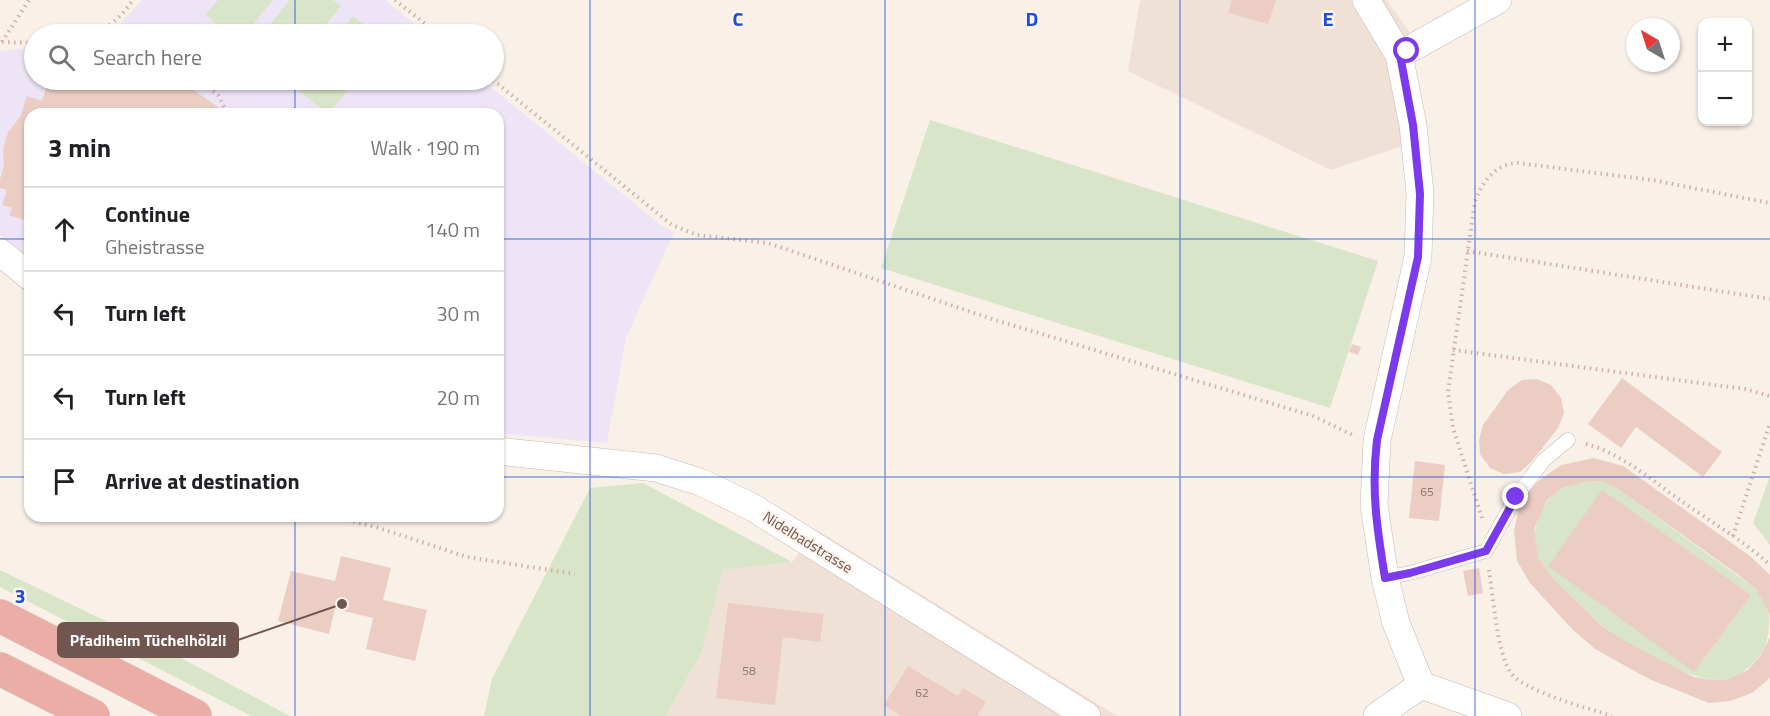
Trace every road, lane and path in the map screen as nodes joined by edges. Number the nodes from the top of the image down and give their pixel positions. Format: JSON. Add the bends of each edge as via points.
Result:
{"nodes":[{"id":1,"x":29,"y":0,"type":"edge"},
{"id":2,"x":133,"y":0,"type":"edge"},
{"id":3,"x":395,"y":0,"type":"edge"},
{"id":4,"x":1366,"y":0,"type":"edge"},
{"id":5,"x":1498,"y":0,"type":"edge"},
{"id":6,"x":111,"y":24,"type":"edge"},
{"id":7,"x":425,"y":24,"type":"edge"},
{"id":8,"x":1,"y":42,"type":"edge"},
{"id":9,"x":24,"y":43,"type":"edge"},
{"id":10,"x":1400,"y":55,"type":"junction"},
{"id":11,"x":504,"y":89,"type":"edge"},
{"id":12,"x":212,"y":90,"type":"edge"},
{"id":13,"x":225,"y":108,"type":"edge"},
{"id":14,"x":1770,"y":202,"type":"edge"},
{"id":15,"x":1467,"y":251,"type":"junction"},
{"id":16,"x":0,"y":252,"type":"edge"},
{"id":17,"x":24,"y":272,"type":"edge"},
{"id":18,"x":1770,"y":299,"type":"edge"},
{"id":19,"x":1770,"y":396,"type":"edge"},
{"id":20,"x":1770,"y":423,"type":"edge"},
{"id":21,"x":1361,"y":438,"type":"dead end"},
{"id":22,"x":1568,"y":440,"type":"joint"},
{"id":23,"x":504,"y":452,"type":"edge"},
{"id":24,"x":354,"y":522,"type":"edge"},
{"id":25,"x":1732,"y":536,"type":"junction"},
{"id":26,"x":1770,"y":565,"type":"edge"},
{"id":27,"x":575,"y":574,"type":"dead end"},
{"id":28,"x":1385,"y":578,"type":"junction"},
{"id":29,"x":0,"y":616,"type":"edge"},
{"id":30,"x":0,"y":669,"type":"edge"},
{"id":31,"x":1421,"y":685,"type":"junction"},
{"id":32,"x":93,"y":716,"type":"edge"},
{"id":33,"x":195,"y":716,"type":"edge"},
{"id":34,"x":1088,"y":716,"type":"edge"},
{"id":35,"x":1377,"y":716,"type":"edge"},
{"id":36,"x":1508,"y":716,"type":"edge"}],
"edges":[{"from":1,"to":8,"type":"path"},
{"from":2,"to":6,"type":"path"},
{"from":3,"to":7,"type":"path"},
{"from":4,"to":10,"type":"street"},
{"from":5,"to":10,"type":"street"},
{"from":8,"to":9,"type":"path"},
{"from":10,"to":28,"type":"street","via":[[1420,194],[1418,257],[1374,458],[1374,505]]},
{"from":11,"to":21,"type":"path","via":[[672,225],[697,235],[768,243],[992,319],[1312,416]]},
{"from":12,"to":13,"type":"path"},
{"from":14,"to":15,"type":"path","via":[[1652,180],[1507,164],[1480,188]]},
{"from":15,"to":18,"type":"path"},
{"from":15,"to":19,"type":"path","via":[[1453,350],[1745,389]]},
{"from":16,"to":17,"type":"street"},
{"from":20,"to":25,"type":"path"},
{"from":22,"to":25,"type":"path","via":[[1600,448],[1622,460]]},
{"from":22,"to":28,"type":"lane","via":[[1543,461],[1516,497],[1486,551]]},
{"from":23,"to":34,"type":"street","name":"Nidelbadstrasse","via":[[656,468],[700,482],[752,507]]},
{"from":24,"to":27,"type":"path","via":[[467,556]]},
{"from":25,"to":26,"type":"path"},
{"from":28,"to":31,"type":"street","via":[[1396,623]]},
{"from":29,"to":33,"type":"highway"},
{"from":30,"to":32,"type":"highway"},
{"from":31,"to":35,"type":"street"},
{"from":31,"to":36,"type":"street"}]}
